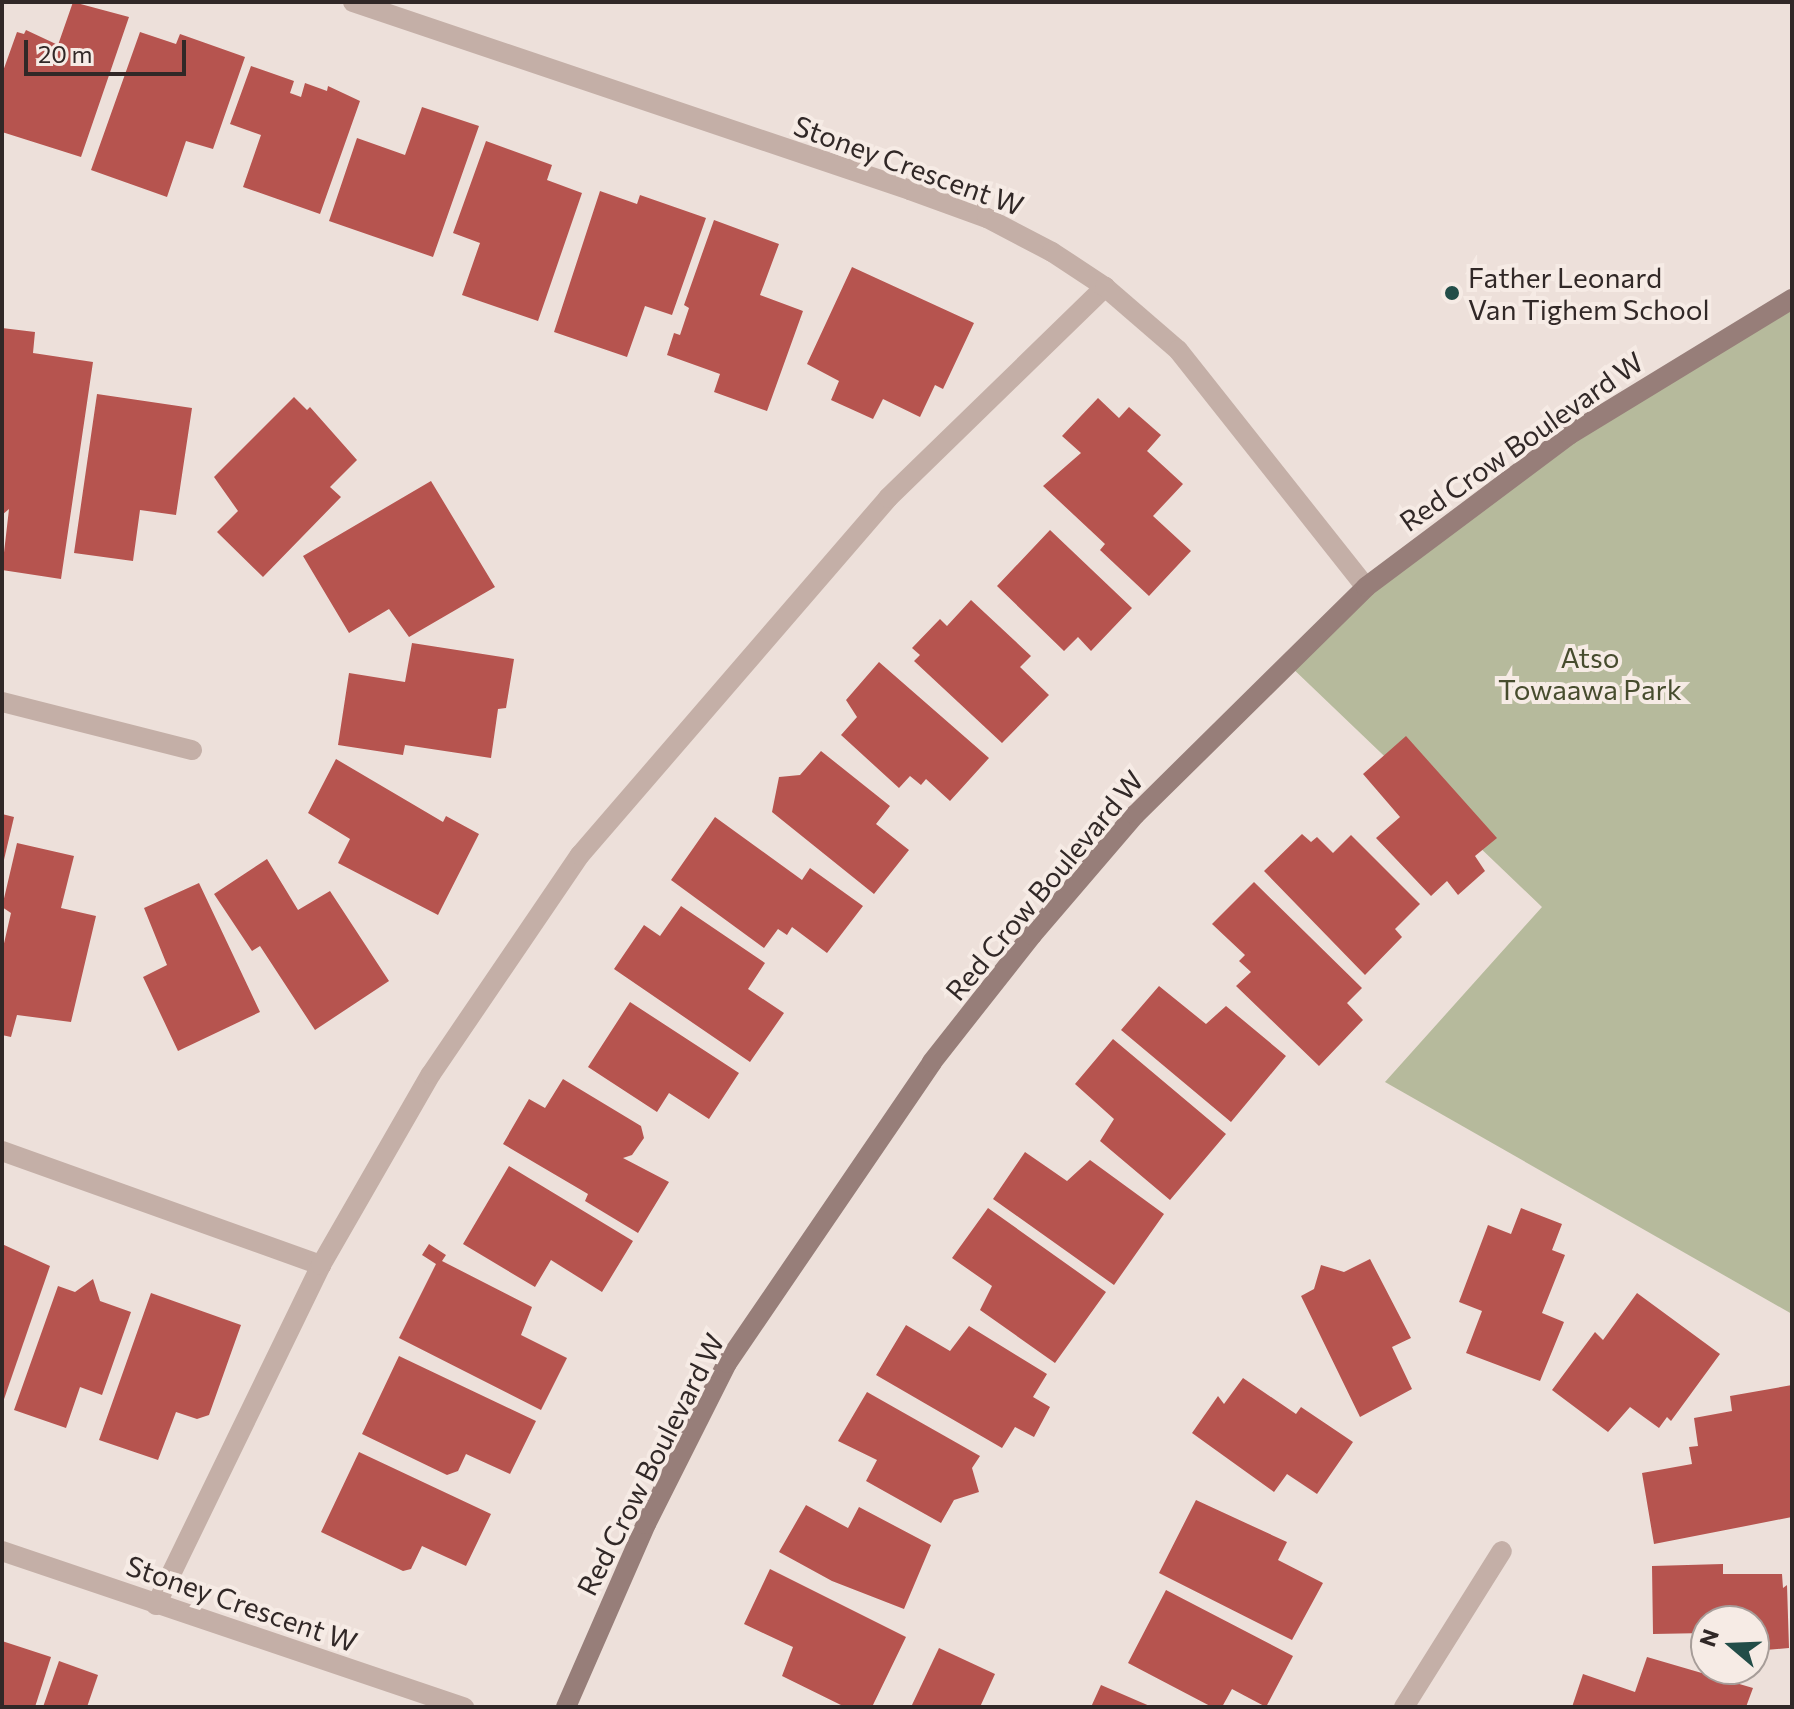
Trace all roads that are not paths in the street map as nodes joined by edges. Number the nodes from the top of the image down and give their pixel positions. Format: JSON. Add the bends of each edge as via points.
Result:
{"nodes":[{"id":1,"x":353,"y":2,"type":"edge"},
{"id":2,"x":1105,"y":287,"type":"junction"},
{"id":3,"x":1792,"y":299,"type":"edge"},
{"id":4,"x":1366,"y":587,"type":"junction"},
{"id":5,"x":2,"y":702,"type":"edge"},
{"id":6,"x":192,"y":750,"type":"dead end"},
{"id":7,"x":2,"y":1151,"type":"edge"},
{"id":8,"x":321,"y":1265,"type":"junction"},
{"id":9,"x":2,"y":1551,"type":"edge"},
{"id":10,"x":1502,"y":1551,"type":"dead end"},
{"id":11,"x":156,"y":1605,"type":"junction"},
{"id":12,"x":464,"y":1707,"type":"edge"},
{"id":13,"x":566,"y":1707,"type":"edge"},
{"id":14,"x":1404,"y":1707,"type":"edge"}],
"edges":[{"from":1,"to":2,"type":"street","name":"Stoney Crescent W","via":[[987,218]]},
{"from":2,"to":4,"type":"street","name":"Stoney Crescent W","via":[[1178,350]]},
{"from":2,"to":8,"type":"street","via":[[888,498],[580,855],[431,1074]]},
{"from":3,"to":4,"type":"street","name":"Red Crow Boulevard W","via":[[1569,435]]},
{"from":4,"to":13,"type":"street","name":"Red Crow Boulevard W","via":[[1135,815],[932,1062],[727,1363],[646,1524]]},
{"from":5,"to":6,"type":"street"},
{"from":7,"to":8,"type":"street"},
{"from":8,"to":11,"type":"street"},
{"from":9,"to":11,"type":"street","name":"Stoney Crescent W"},
{"from":10,"to":14,"type":"street"},
{"from":11,"to":12,"type":"street","name":"Stoney Crescent W"}]}
